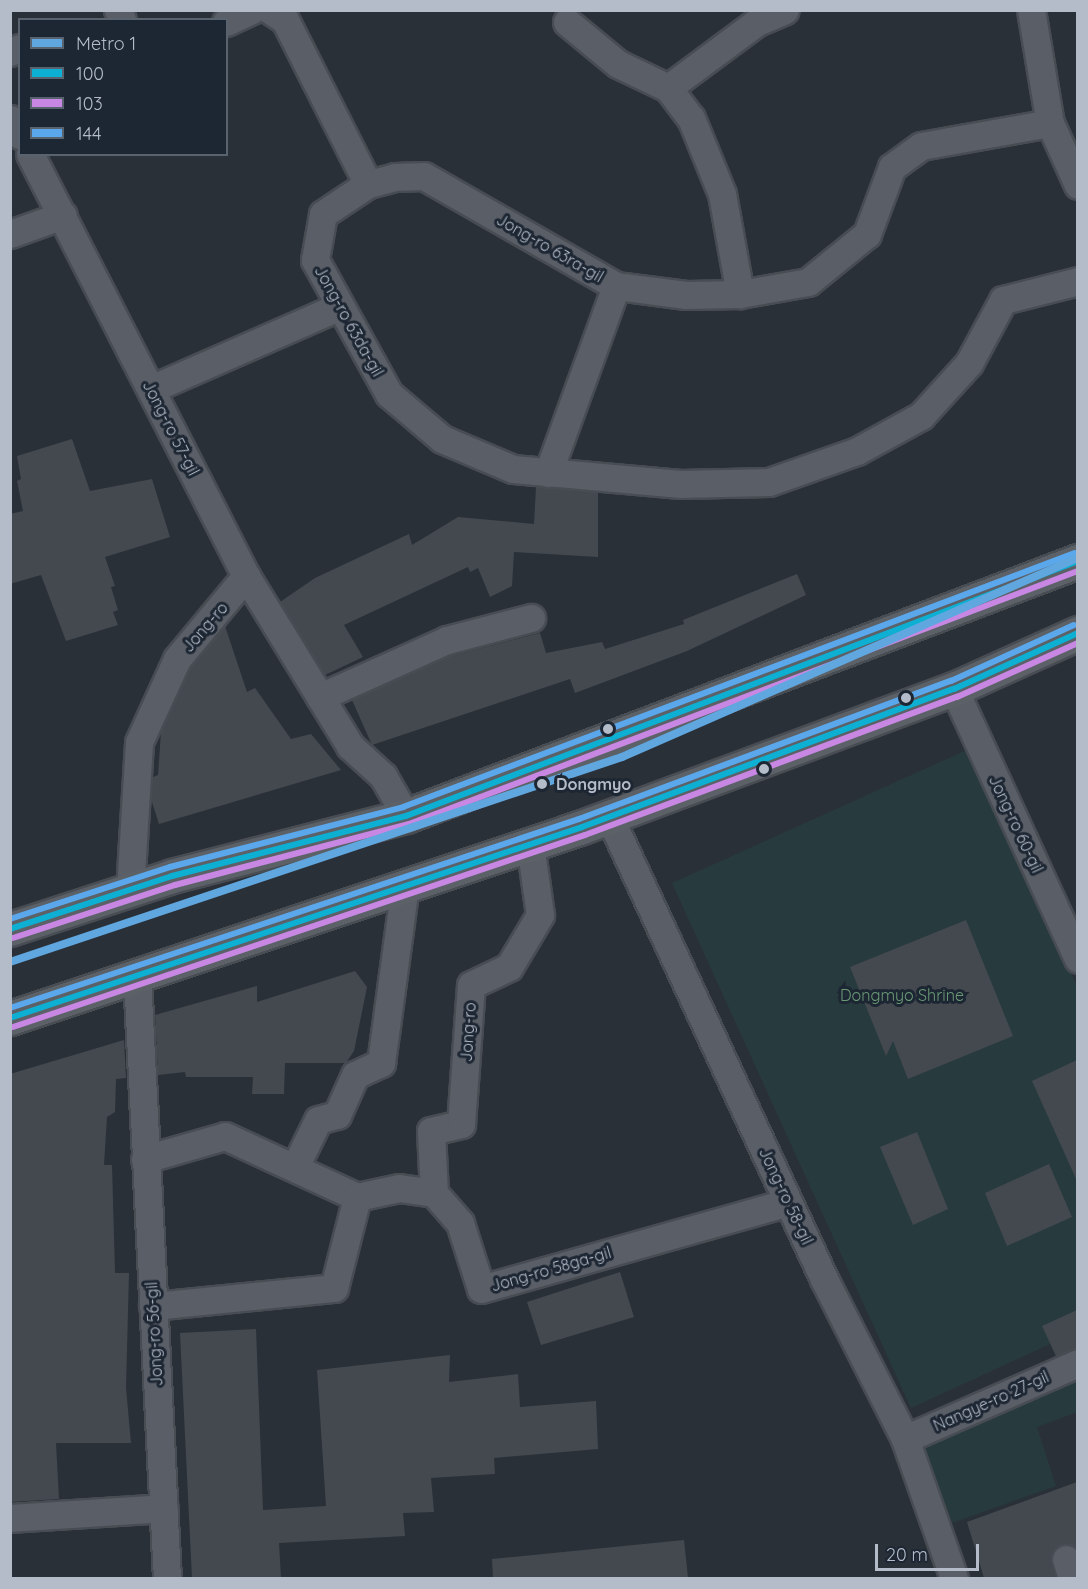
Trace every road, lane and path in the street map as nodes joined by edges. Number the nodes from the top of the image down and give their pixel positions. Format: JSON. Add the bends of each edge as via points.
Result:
{"nodes":[{"id":1,"x":252,"y":10,"type":"edge"},
{"id":2,"x":270,"y":10,"type":"edge"},
{"id":3,"x":785,"y":10,"type":"edge"},
{"id":4,"x":1031,"y":10,"type":"edge"},
{"id":5,"x":754,"y":16,"type":"edge"},
{"id":6,"x":228,"y":21,"type":"edge"},
{"id":7,"x":567,"y":22,"type":"dead end"},
{"id":8,"x":668,"y":88,"type":"junction"},
{"id":9,"x":1050,"y":123,"type":"junction"},
{"id":10,"x":31,"y":156,"type":"edge"},
{"id":11,"x":368,"y":184,"type":"junction"},
{"id":12,"x":1077,"y":184,"type":"edge"},
{"id":13,"x":63,"y":215,"type":"junction"},
{"id":14,"x":10,"y":234,"type":"edge"},
{"id":15,"x":1077,"y":281,"type":"edge"},
{"id":16,"x":616,"y":286,"type":"junction"},
{"id":17,"x":740,"y":294,"type":"junction"},
{"id":18,"x":340,"y":306,"type":"junction"},
{"id":19,"x":151,"y":389,"type":"junction"},
{"id":20,"x":548,"y":473,"type":"junction"},
{"id":21,"x":1077,"y":561,"type":"edge"},
{"id":22,"x":246,"y":576,"type":"junction"},
{"id":23,"x":531,"y":618,"type":"dead end"},
{"id":24,"x":1077,"y":633,"type":"edge"},
{"id":25,"x":954,"y":689,"type":"junction"},
{"id":26,"x":320,"y":697,"type":"junction"},
{"id":27,"x":406,"y":816,"type":"junction"},
{"id":28,"x":609,"y":816,"type":"junction"},
{"id":29,"x":530,"y":844,"type":"junction"},
{"id":30,"x":405,"y":886,"type":"junction"},
{"id":31,"x":130,"y":890,"type":"junction"},
{"id":32,"x":10,"y":929,"type":"edge"},
{"id":33,"x":1077,"y":959,"type":"edge"},
{"id":34,"x":137,"y":976,"type":"junction"},
{"id":35,"x":10,"y":1018,"type":"edge"},
{"id":36,"x":145,"y":1160,"type":"junction"},
{"id":37,"x":295,"y":1167,"type":"junction"},
{"id":38,"x":434,"y":1193,"type":"junction"},
{"id":39,"x":357,"y":1197,"type":"junction"},
{"id":40,"x":788,"y":1202,"type":"junction"},
{"id":41,"x":153,"y":1306,"type":"junction"},
{"id":42,"x":1077,"y":1363,"type":"edge"},
{"id":43,"x":905,"y":1439,"type":"junction"},
{"id":44,"x":164,"y":1508,"type":"junction"},
{"id":45,"x":10,"y":1518,"type":"edge"},
{"id":46,"x":167,"y":1578,"type":"edge"},
{"id":47,"x":954,"y":1578,"type":"edge"}],
"edges":[{"from":1,"to":6,"type":"street"},
{"from":2,"to":11,"type":"street","via":[[285,20]]},
{"from":3,"to":5,"type":"street"},
{"from":4,"to":9,"type":"street"},
{"from":5,"to":8,"type":"street"},
{"from":7,"to":8,"type":"street","via":[[618,64]]},
{"from":8,"to":17,"type":"street","via":[[691,118],[722,194]]},
{"from":9,"to":12,"type":"street"},
{"from":9,"to":17,"type":"street","name":"Jong-ro 63ra-gil","via":[[921,146],[892,167],[867,234],[808,282]]},
{"from":10,"to":13,"type":"street","name":"Jong-ro 57-gil"},
{"from":11,"to":16,"type":"street","name":"Jong-ro 63ra-gil","via":[[424,176]]},
{"from":11,"to":18,"type":"street","name":"Jong-ro 63da-gil","via":[[323,214],[315,260]]},
{"from":13,"to":14,"type":"street"},
{"from":13,"to":19,"type":"street","name":"Jong-ro 57-gil"},
{"from":15,"to":20,"type":"street","name":"Jong-ro 63da-gil","via":[[1003,300],[969,363],[921,416],[857,451],[769,482],[680,484]]},
{"from":16,"to":17,"type":"street","name":"Jong-ro 63ra-gil","via":[[686,295]]},
{"from":16,"to":20,"type":"street"},
{"from":18,"to":19,"type":"street"},
{"from":18,"to":20,"type":"street","name":"Jong-ro 63da-gil","via":[[389,394],[442,439],[513,469]]},
{"from":19,"to":22,"type":"street","name":"Jong-ro 57-gil"},
{"from":21,"to":27,"type":"main road"},
{"from":22,"to":26,"type":"street","name":"Jong-ro 57-gil"},
{"from":22,"to":31,"type":"street","name":"Jong-ro","via":[[177,659],[139,742]]},
{"from":23,"to":26,"type":"street","via":[[447,640]]},
{"from":24,"to":25,"type":"main road"},
{"from":25,"to":28,"type":"main road"},
{"from":25,"to":33,"type":"street","name":"Jong-ro 60-gil"},
{"from":26,"to":27,"type":"street","name":"Jong-ro 57-gil","via":[[351,746],[384,776]]},
{"from":27,"to":31,"type":"main road"},
{"from":28,"to":29,"type":"main road"},
{"from":28,"to":40,"type":"street","name":"Jong-ro 58-gil"},
{"from":29,"to":30,"type":"main road"},
{"from":29,"to":38,"type":"street","name":"Jong-ro","via":[[540,915],[509,967],[471,985],[461,1124],[431,1131]]},
{"from":30,"to":34,"type":"main road"},
{"from":30,"to":37,"type":"street","via":[[381,1063],[355,1075],[337,1115],[318,1120]]},
{"from":31,"to":32,"type":"main road"},
{"from":34,"to":35,"type":"main road"},
{"from":34,"to":36,"type":"street","name":"Jong-ro 56-gil"},
{"from":36,"to":37,"type":"street","via":[[225,1136]]},
{"from":36,"to":41,"type":"street","name":"Jong-ro 56-gil"},
{"from":37,"to":39,"type":"street"},
{"from":38,"to":39,"type":"street","via":[[399,1188]]},
{"from":38,"to":40,"type":"street","name":"Jong-ro 58ga-gil","via":[[460,1223],[481,1289]]},
{"from":39,"to":41,"type":"street","via":[[334,1288]]},
{"from":40,"to":43,"type":"street","name":"Jong-ro 58-gil"},
{"from":41,"to":44,"type":"street","name":"Jong-ro 56-gil"},
{"from":42,"to":43,"type":"street","name":"Nangye-ro 27-gil"},
{"from":43,"to":47,"type":"street","name":"Jong-ro 58-gil"},
{"from":44,"to":45,"type":"street"},
{"from":44,"to":46,"type":"street","name":"Jong-ro 56-gil"}]}
